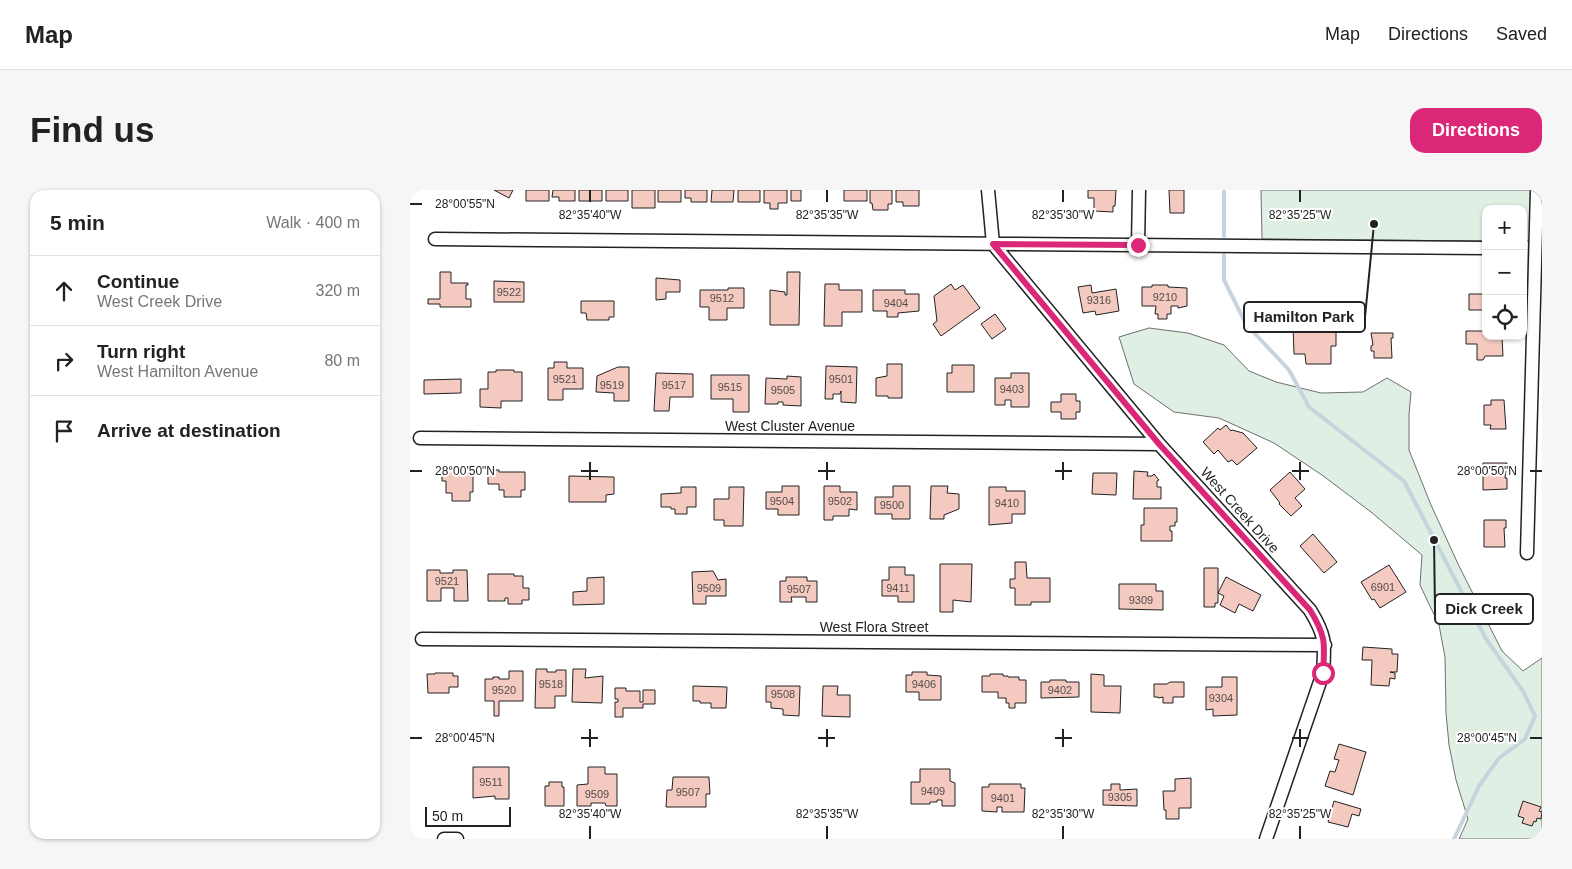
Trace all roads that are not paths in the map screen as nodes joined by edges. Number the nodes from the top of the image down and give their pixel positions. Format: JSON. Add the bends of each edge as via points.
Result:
{"nodes":[{"id":1,"x":988,"y":190,"type":"edge"},
{"id":2,"x":1139,"y":190,"type":"edge"},
{"id":3,"x":1537,"y":190,"type":"edge"},
{"id":4,"x":435,"y":239,"type":"dead end"},
{"id":5,"x":993,"y":244,"type":"junction"},
{"id":6,"x":1138,"y":245,"type":"junction"},
{"id":7,"x":1482,"y":248,"type":"edge"},
{"id":8,"x":1533,"y":248,"type":"edge"},
{"id":9,"x":420,"y":438,"type":"dead end"},
{"id":10,"x":1159,"y":444,"type":"junction"},
{"id":11,"x":1527,"y":553,"type":"dead end"},
{"id":12,"x":422,"y":639,"type":"dead end"},
{"id":13,"x":1325,"y":645,"type":"junction"},
{"id":14,"x":444,"y":839,"type":"edge"},
{"id":15,"x":457,"y":839,"type":"edge"},
{"id":16,"x":1266,"y":839,"type":"edge"}],
"edges":[{"from":1,"to":5,"type":"street"},
{"from":2,"to":6,"type":"street"},
{"from":3,"to":8,"type":"street"},
{"from":4,"to":5,"type":"street"},
{"from":5,"to":6,"type":"street"},
{"from":5,"to":10,"type":"street","name":"West Creek Drive"},
{"from":6,"to":7,"type":"street"},
{"from":8,"to":11,"type":"street"},
{"from":9,"to":10,"type":"street","name":"West Cluster Avenue"},
{"from":10,"to":13,"type":"street","name":"West Creek Drive","via":[[1310,610],[1320,626]]},
{"from":12,"to":13,"type":"street","name":"West Flora Street"},
{"from":13,"to":16,"type":"street","name":"West Creek Drive","via":[[1323,673]]},
{"from":14,"to":15,"type":"street"}]}
